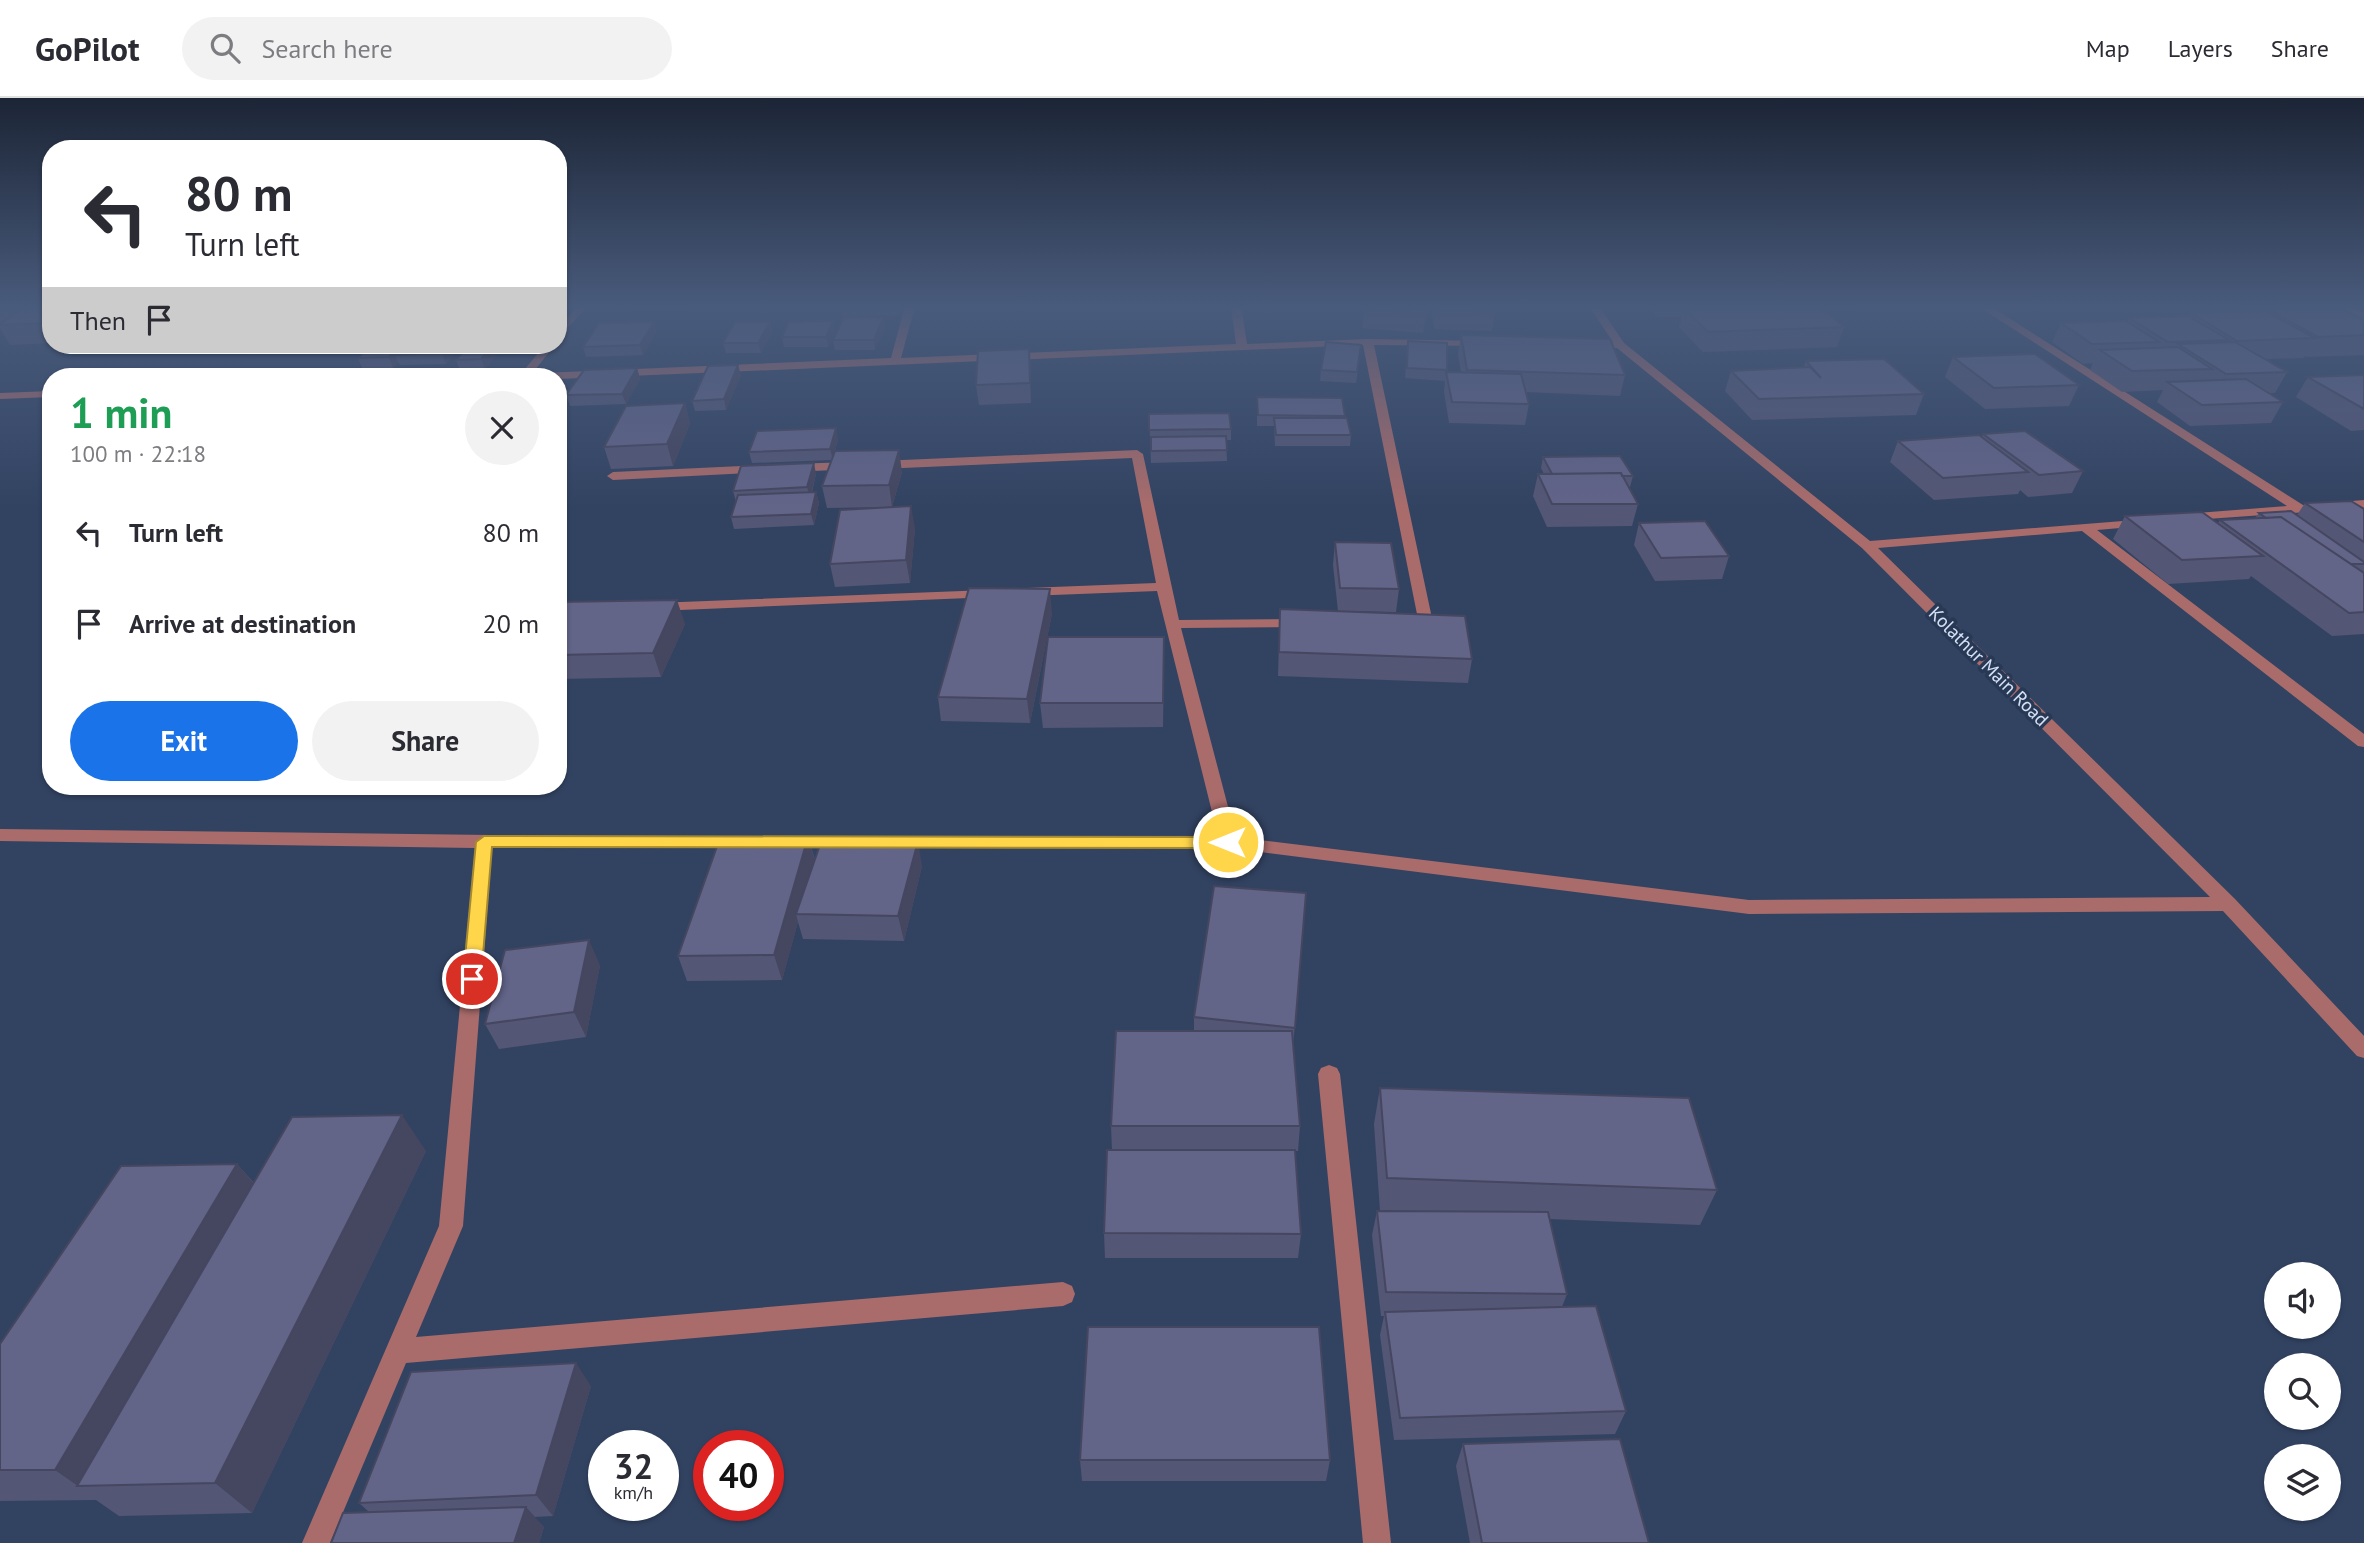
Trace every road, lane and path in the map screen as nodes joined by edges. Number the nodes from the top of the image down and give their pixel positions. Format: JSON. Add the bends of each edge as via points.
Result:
{"nodes":[{"id":1,"x":607,"y":373,"type":"edge"},
{"id":2,"x":1374,"y":373,"type":"edge"},
{"id":3,"x":1655,"y":373,"type":"edge"},
{"id":4,"x":2088,"y":373,"type":"edge"},
{"id":5,"x":567,"y":375,"type":"edge"},
{"id":6,"x":42,"y":394,"type":"edge"},
{"id":7,"x":0,"y":396,"type":"edge"},
{"id":8,"x":613,"y":476,"type":"edge"},
{"id":9,"x":2364,"y":504,"type":"edge"},
{"id":10,"x":2299,"y":508,"type":"junction"},
{"id":11,"x":2085,"y":527,"type":"junction"},
{"id":12,"x":1867,"y":545,"type":"junction"},
{"id":13,"x":1163,"y":587,"type":"junction"},
{"id":14,"x":641,"y":607,"type":"edge"},
{"id":15,"x":1319,"y":623,"type":"edge"},
{"id":16,"x":1399,"y":623,"type":"edge"},
{"id":17,"x":1172,"y":624,"type":"junction"},
{"id":18,"x":2364,"y":742,"type":"edge"},
{"id":19,"x":0,"y":835,"type":"edge"},
{"id":20,"x":484,"y":842,"type":"junction"},
{"id":21,"x":856,"y":842,"type":"edge"},
{"id":22,"x":884,"y":842,"type":"edge"},
{"id":23,"x":1228,"y":842,"type":"junction"},
{"id":24,"x":2228,"y":904,"type":"junction"},
{"id":25,"x":2364,"y":1050,"type":"edge"},
{"id":26,"x":1329,"y":1074,"type":"dead end"},
{"id":27,"x":1063,"y":1294,"type":"dead end"},
{"id":28,"x":398,"y":1351,"type":"junction"},
{"id":29,"x":316,"y":1543,"type":"edge"},
{"id":30,"x":1377,"y":1543,"type":"edge"}],
"edges":[{"from":1,"to":5,"type":"street"},
{"from":2,"to":16,"type":"street","via":[[1426,623]]},
{"from":3,"to":12,"type":"street","name":"Kolathur Main Road"},
{"from":4,"to":10,"type":"street"},
{"from":6,"to":7,"type":"street"},
{"from":8,"to":13,"type":"street","via":[[1137,454]]},
{"from":9,"to":10,"type":"street"},
{"from":10,"to":11,"type":"street"},
{"from":11,"to":12,"type":"street"},
{"from":11,"to":18,"type":"street"},
{"from":12,"to":24,"type":"street","name":"Kolathur Main Road"},
{"from":13,"to":14,"type":"street"},
{"from":13,"to":17,"type":"street"},
{"from":15,"to":17,"type":"street"},
{"from":17,"to":23,"type":"street"},
{"from":19,"to":20,"type":"street"},
{"from":20,"to":21,"type":"street"},
{"from":20,"to":28,"type":"street","via":[[450,1227]]},
{"from":22,"to":23,"type":"street"},
{"from":23,"to":24,"type":"street","via":[[1749,907]]},
{"from":24,"to":25,"type":"street","name":"Kolathur Main Road"},
{"from":26,"to":30,"type":"street"},
{"from":27,"to":28,"type":"street"},
{"from":28,"to":29,"type":"street"}]}
